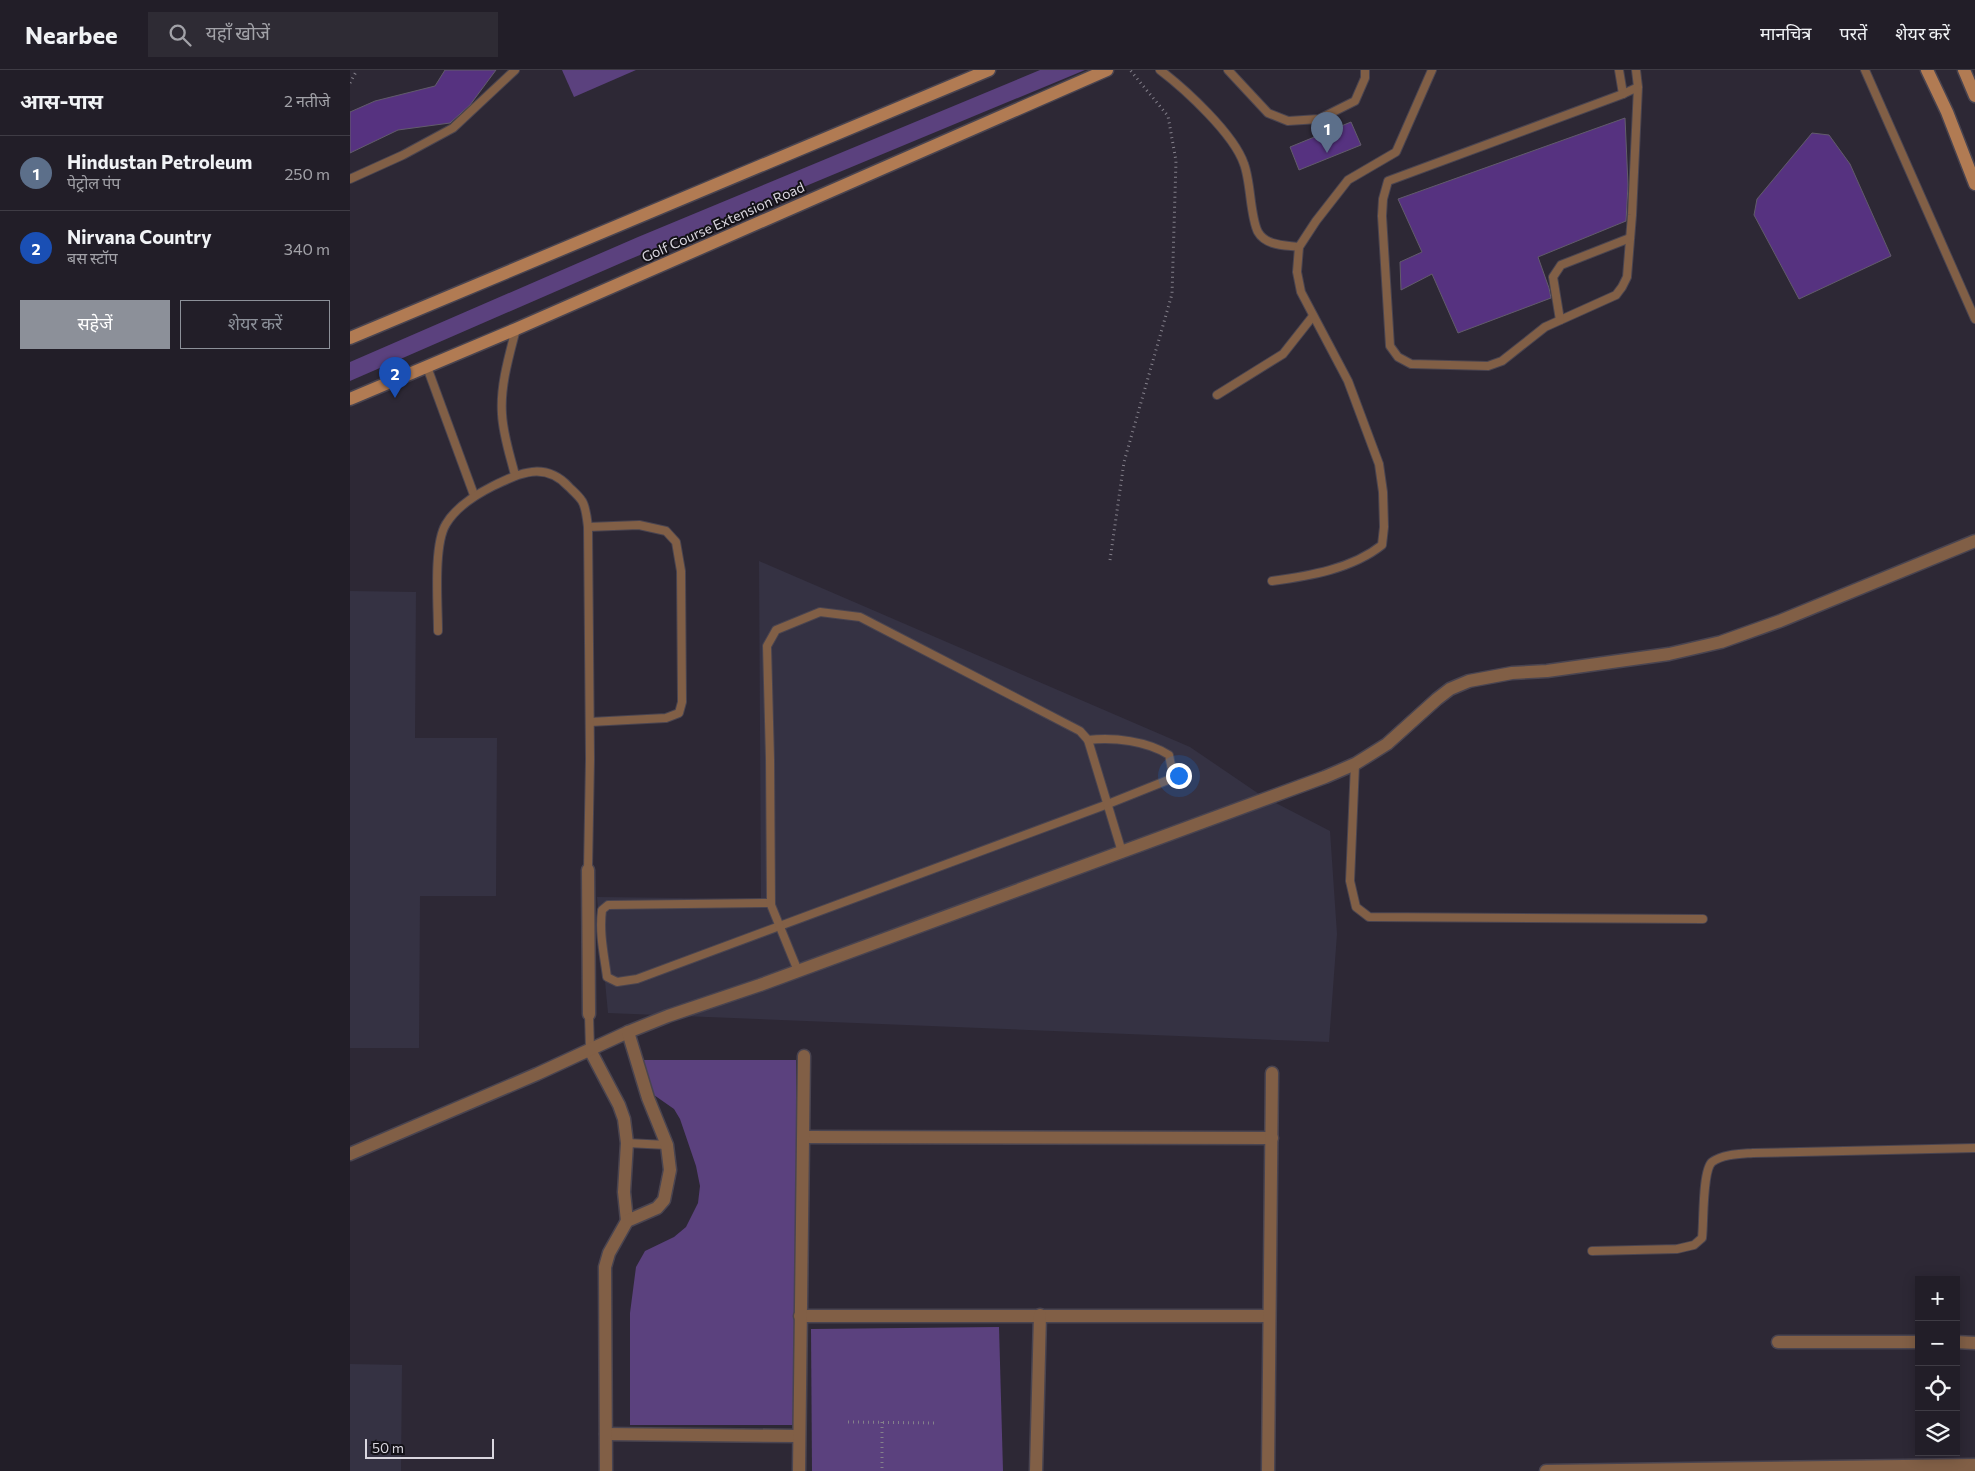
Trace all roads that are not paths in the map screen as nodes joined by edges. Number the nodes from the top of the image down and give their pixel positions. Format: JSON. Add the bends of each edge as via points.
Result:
{"nodes":[{"id":1,"x":515,"y":70,"type":"edge"},
{"id":2,"x":990,"y":70,"type":"edge"},
{"id":3,"x":1107,"y":70,"type":"edge"},
{"id":4,"x":1160,"y":70,"type":"edge"},
{"id":5,"x":1228,"y":70,"type":"edge"},
{"id":6,"x":1365,"y":70,"type":"edge"},
{"id":7,"x":1432,"y":70,"type":"edge"},
{"id":8,"x":1619,"y":70,"type":"edge"},
{"id":9,"x":1636,"y":70,"type":"edge"},
{"id":10,"x":1866,"y":70,"type":"edge"},
{"id":11,"x":1927,"y":70,"type":"edge"},
{"id":12,"x":1964,"y":70,"type":"edge"},
{"id":13,"x":1638,"y":87,"type":"junction"},
{"id":14,"x":1623,"y":94,"type":"junction"},
{"id":15,"x":1975,"y":96,"type":"edge"},
{"id":16,"x":350,"y":179,"type":"edge"},
{"id":17,"x":1975,"y":184,"type":"edge"},
{"id":18,"x":1630,"y":238,"type":"junction"},
{"id":19,"x":1300,"y":247,"type":"junction"},
{"id":20,"x":1313,"y":316,"type":"junction"},
{"id":21,"x":1975,"y":319,"type":"edge"},
{"id":22,"x":1560,"y":320,"type":"junction"},
{"id":23,"x":516,"y":330,"type":"junction"},
{"id":24,"x":350,"y":338,"type":"edge"},
{"id":25,"x":427,"y":367,"type":"junction"},
{"id":26,"x":1217,"y":395,"type":"dead end"},
{"id":27,"x":350,"y":399,"type":"edge"},
{"id":28,"x":515,"y":475,"type":"junction"},
{"id":29,"x":474,"y":495,"type":"junction"},
{"id":30,"x":588,"y":527,"type":"junction"},
{"id":31,"x":1975,"y":541,"type":"edge"},
{"id":32,"x":1272,"y":581,"type":"dead end"},
{"id":33,"x":438,"y":631,"type":"dead end"},
{"id":34,"x":590,"y":722,"type":"junction"},
{"id":35,"x":1088,"y":740,"type":"junction"},
{"id":36,"x":1355,"y":764,"type":"junction"},
{"id":37,"x":1108,"y":804,"type":"junction"},
{"id":38,"x":1122,"y":852,"type":"junction"},
{"id":39,"x":588,"y":870,"type":"joint"},
{"id":40,"x":771,"y":903,"type":"junction"},
{"id":41,"x":1703,"y":918,"type":"dead end"},
{"id":42,"x":779,"y":925,"type":"junction"},
{"id":43,"x":798,"y":971,"type":"junction"},
{"id":44,"x":589,"y":1014,"type":"joint"},
{"id":45,"x":628,"y":1032,"type":"junction"},
{"id":46,"x":590,"y":1050,"type":"junction"},
{"id":47,"x":804,"y":1056,"type":"dead end"},
{"id":48,"x":1272,"y":1073,"type":"dead end"},
{"id":49,"x":804,"y":1137,"type":"junction"},
{"id":50,"x":1272,"y":1138,"type":"junction"},
{"id":51,"x":627,"y":1143,"type":"junction"},
{"id":52,"x":667,"y":1145,"type":"junction"},
{"id":53,"x":1975,"y":1148,"type":"edge"},
{"id":54,"x":350,"y":1154,"type":"edge"},
{"id":55,"x":627,"y":1221,"type":"junction"},
{"id":56,"x":1592,"y":1251,"type":"dead end"},
{"id":57,"x":1040,"y":1315,"type":"junction"},
{"id":58,"x":800,"y":1316,"type":"junction"},
{"id":59,"x":1269,"y":1316,"type":"junction"},
{"id":60,"x":1778,"y":1342,"type":"dead end"},
{"id":61,"x":1915,"y":1342,"type":"edge"},
{"id":62,"x":1960,"y":1342,"type":"edge"},
{"id":63,"x":1975,"y":1342,"type":"edge"},
{"id":64,"x":606,"y":1434,"type":"junction"},
{"id":65,"x":798,"y":1436,"type":"junction"},
{"id":66,"x":1975,"y":1465,"type":"edge"},
{"id":67,"x":1797,"y":1469,"type":"edge"},
{"id":68,"x":606,"y":1471,"type":"edge"},
{"id":69,"x":799,"y":1471,"type":"edge"},
{"id":70,"x":1036,"y":1471,"type":"edge"},
{"id":71,"x":1268,"y":1471,"type":"edge"},
{"id":72,"x":1546,"y":1471,"type":"edge"}],
"edges":[{"from":1,"to":16,"type":"lane","via":[[453,128]]},
{"from":2,"to":24,"type":"main road"},
{"from":3,"to":23,"type":"main road","name":"Golf Course Extension Road"},
{"from":4,"to":19,"type":"lane","via":[[1213,119],[1234,144],[1244,164],[1258,232],[1268,242]]},
{"from":5,"to":6,"type":"lane","via":[[1268,113],[1288,121],[1319,119],[1355,101]]},
{"from":7,"to":19,"type":"lane","via":[[1396,152],[1348,180]]},
{"from":8,"to":14,"type":"lane"},
{"from":9,"to":13,"type":"lane"},
{"from":10,"to":21,"type":"lane"},
{"from":11,"to":17,"type":"main road"},
{"from":12,"to":15,"type":"main road"},
{"from":13,"to":14,"type":"lane"},
{"from":13,"to":18,"type":"lane"},
{"from":14,"to":22,"type":"lane","via":[[1388,181],[1382,216],[1390,346],[1398,357],[1411,364],[1488,366],[1502,361],[1545,327]]},
{"from":18,"to":22,"type":"lane","via":[[1627,277],[1622,287],[1616,294]]},
{"from":18,"to":22,"type":"lane","via":[[1561,265],[1553,277]]},
{"from":19,"to":20,"type":"lane","via":[[1298,279]]},
{"from":20,"to":26,"type":"lane","via":[[1283,354]]},
{"from":20,"to":32,"type":"lane","via":[[1348,381],[1379,464],[1383,492],[1382,545],[1370,555],[1328,571]]},
{"from":23,"to":25,"type":"main road","name":"Golf Course Extension Road"},
{"from":23,"to":28,"type":"lane","via":[[507,363],[502,412],[504,436]]},
{"from":25,"to":27,"type":"main road","name":"Golf Course Extension Road"},
{"from":25,"to":29,"type":"lane"},
{"from":28,"to":29,"type":"lane"},
{"from":28,"to":30,"type":"lane","via":[[543,471],[563,480],[583,501]]},
{"from":29,"to":33,"type":"lane","via":[[445,525],[440,539]]},
{"from":30,"to":34,"type":"lane"},
{"from":30,"to":34,"type":"lane","via":[[639,526],[666,531],[676,542],[681,580],[682,702],[679,713],[666,718]]},
{"from":31,"to":36,"type":"street","via":[[1780,622],[1721,642],[1669,654],[1469,681],[1450,689],[1387,744]]},
{"from":34,"to":39,"type":"lane"},
{"from":35,"to":37,"type":"lane"},
{"from":35,"to":37,"type":"lane","via":[[1103,738],[1133,743],[1158,748],[1169,755],[1173,775],[1168,780]]},
{"from":35,"to":40,"type":"lane","via":[[1080,731],[860,618],[820,612],[776,630],[766,646]]},
{"from":36,"to":38,"type":"street"},
{"from":36,"to":41,"type":"lane","via":[[1350,881],[1356,907],[1368,917]]},
{"from":37,"to":38,"type":"lane"},
{"from":37,"to":42,"type":"lane"},
{"from":38,"to":43,"type":"street"},
{"from":39,"to":44,"type":"street"},
{"from":40,"to":42,"type":"lane"},
{"from":40,"to":42,"type":"lane","via":[[608,906],[602,910],[600,920],[607,977],[617,982],[637,979]]},
{"from":42,"to":43,"type":"lane"},
{"from":43,"to":45,"type":"street"},
{"from":44,"to":46,"type":"lane"},
{"from":45,"to":46,"type":"street"},
{"from":45,"to":52,"type":"street","via":[[648,1098]]},
{"from":46,"to":51,"type":"street","via":[[619,1106]]},
{"from":46,"to":54,"type":"street"},
{"from":47,"to":49,"type":"street"},
{"from":48,"to":50,"type":"street"},
{"from":49,"to":50,"type":"street"},
{"from":49,"to":58,"type":"street"},
{"from":50,"to":59,"type":"street"},
{"from":51,"to":52,"type":"lane"},
{"from":51,"to":55,"type":"street","via":[[624,1192]]},
{"from":52,"to":55,"type":"street","via":[[670,1170],[664,1200],[656,1208]]},
{"from":53,"to":56,"type":"lane","via":[[1753,1153],[1723,1157],[1711,1163],[1705,1176],[1702,1238],[1694,1246]]},
{"from":55,"to":64,"type":"street","via":[[605,1267]]},
{"from":57,"to":58,"type":"street"},
{"from":57,"to":59,"type":"street"},
{"from":57,"to":70,"type":"street"},
{"from":58,"to":65,"type":"street"},
{"from":59,"to":71,"type":"street"},
{"from":60,"to":61,"type":"street"},
{"from":62,"to":63,"type":"street"},
{"from":64,"to":65,"type":"street"},
{"from":64,"to":68,"type":"street"},
{"from":65,"to":69,"type":"street"},
{"from":66,"to":67,"type":"street"},
{"from":67,"to":72,"type":"street"}]}
